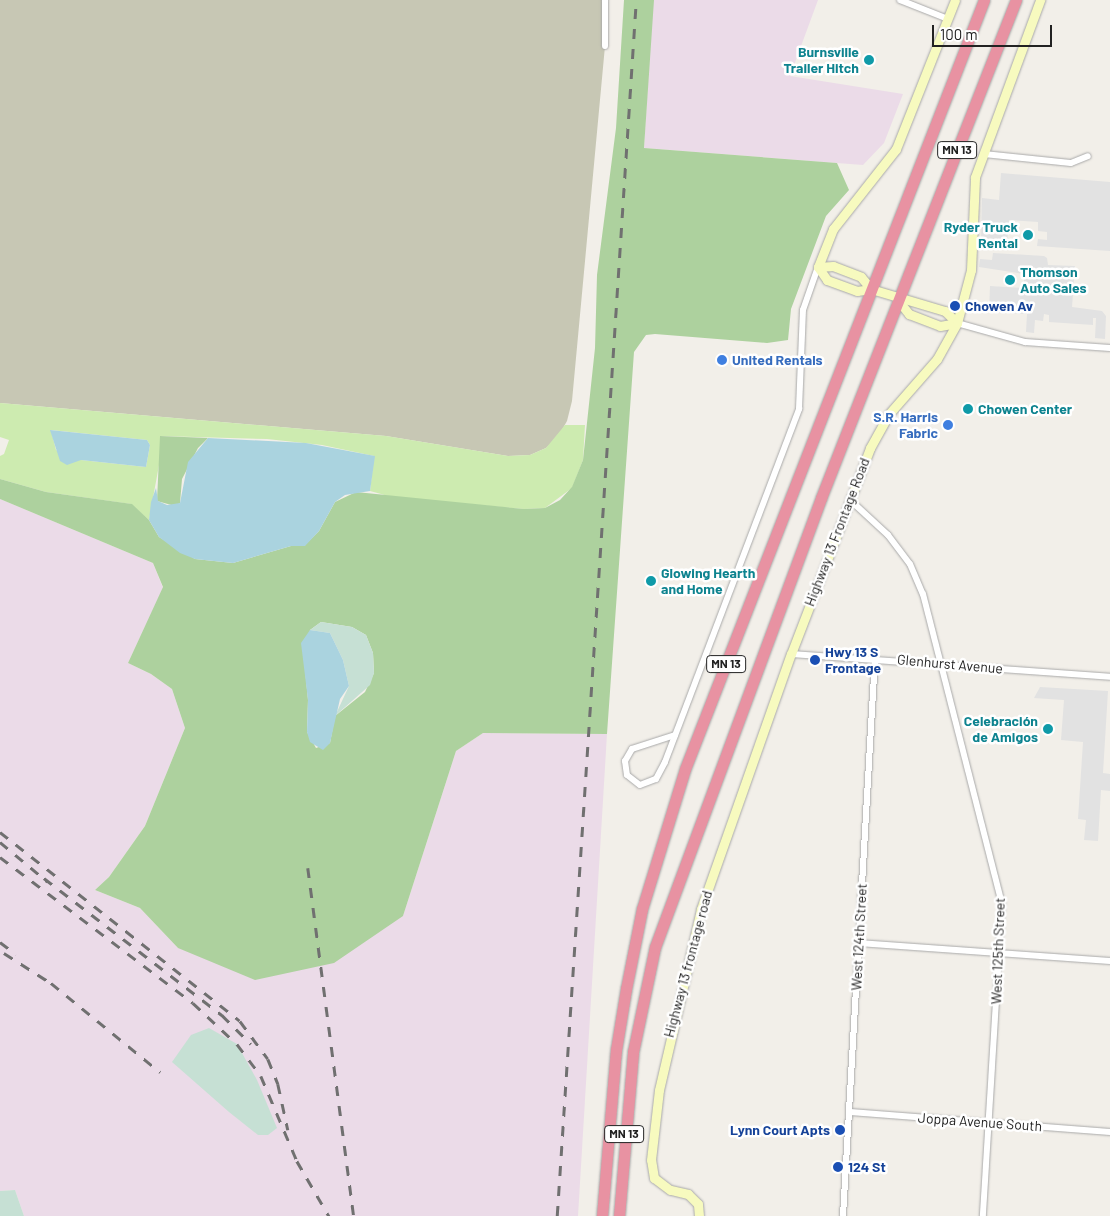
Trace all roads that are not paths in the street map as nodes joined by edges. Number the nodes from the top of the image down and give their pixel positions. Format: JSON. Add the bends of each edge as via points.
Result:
{"nodes":[{"id":1,"x":606,"y":0,"type":"edge"},
{"id":2,"x":900,"y":0,"type":"edge"},
{"id":3,"x":955,"y":0,"type":"edge"},
{"id":4,"x":984,"y":0,"type":"edge"},
{"id":5,"x":1016,"y":0,"type":"edge"},
{"id":6,"x":1040,"y":0,"type":"edge"},
{"id":7,"x":948,"y":19,"type":"junction"},
{"id":8,"x":605,"y":46,"type":"dead end"},
{"id":9,"x":984,"y":154,"type":"junction"},
{"id":10,"x":1088,"y":156,"type":"dead end"},
{"id":11,"x":818,"y":267,"type":"junction"},
{"id":12,"x":871,"y":289,"type":"junction"},
{"id":13,"x":898,"y":300,"type":"junction"},
{"id":14,"x":957,"y":323,"type":"junction"},
{"id":15,"x":1110,"y":348,"type":"edge"},
{"id":16,"x":849,"y":499,"type":"junction"},
{"id":17,"x":791,"y":654,"type":"junction"},
{"id":18,"x":875,"y":658,"type":"junction"},
{"id":19,"x":942,"y":663,"type":"junction"},
{"id":20,"x":1110,"y":677,"type":"edge"},
{"id":21,"x":675,"y":735,"type":"junction"},
{"id":22,"x":858,"y":943,"type":"junction"},
{"id":23,"x":1000,"y":953,"type":"junction"},
{"id":24,"x":1110,"y":961,"type":"edge"},
{"id":25,"x":850,"y":1112,"type":"junction"},
{"id":26,"x":990,"y":1123,"type":"junction"},
{"id":27,"x":1110,"y":1132,"type":"edge"},
{"id":28,"x":602,"y":1216,"type":"edge"},
{"id":29,"x":619,"y":1216,"type":"edge"},
{"id":30,"x":699,"y":1216,"type":"edge"},
{"id":31,"x":843,"y":1216,"type":"edge"},
{"id":32,"x":984,"y":1216,"type":"edge"}],
"edges":[{"from":1,"to":8,"type":"street"},
{"from":2,"to":7,"type":"street"},
{"from":3,"to":7,"type":"street"},
{"from":4,"to":12,"type":"highway","number":"MN 13"},
{"from":5,"to":13,"type":"highway","number":"MN 13"},
{"from":6,"to":9,"type":"street","name":"Highway 13 Frontage Road"},
{"from":7,"to":11,"type":"street","via":[[896,149],[832,229]]},
{"from":9,"to":10,"type":"street","via":[[1072,162]]},
{"from":9,"to":14,"type":"street","name":"Highway 13 Frontage Road","via":[[975,177],[971,270]]},
{"from":11,"to":12,"type":"street","via":[[833,266],[861,277]]},
{"from":11,"to":12,"type":"street","via":[[827,280],[857,291]]},
{"from":11,"to":21,"type":"street","via":[[803,310],[799,409]]},
{"from":12,"to":13,"type":"street"},
{"from":12,"to":28,"type":"highway","number":"MN 13","via":[[685,769],[642,909],[616,1050]]},
{"from":13,"to":14,"type":"street","via":[[914,300],[945,311]]},
{"from":13,"to":14,"type":"street","via":[[909,314],[940,326]]},
{"from":13,"to":29,"type":"highway","number":"MN 13","via":[[655,947],[633,1052]]},
{"from":14,"to":15,"type":"street","via":[[1025,342]]},
{"from":14,"to":16,"type":"street","name":"Highway 13 Frontage Road","via":[[919,383],[888,415]]},
{"from":16,"to":17,"type":"street","name":"Highway 13 Frontage Road"},
{"from":16,"to":19,"type":"street","name":"West 125th Street","via":[[888,535],[910,564],[923,594]]},
{"from":17,"to":18,"type":"street","name":"Glenhurst Avenue"},
{"from":17,"to":30,"type":"street","name":"Highway 13 frontage road","via":[[700,909],[668,1041],[651,1160],[654,1178],[670,1190],[688,1194],[698,1204]]},
{"from":18,"to":19,"type":"street","name":"Glenhurst Avenue"},
{"from":18,"to":22,"type":"street","name":"West 124th Street"},
{"from":19,"to":20,"type":"street","name":"Glenhurst Avenue"},
{"from":19,"to":23,"type":"street","name":"West 125th Street","via":[[1002,903]]},
{"from":21,"to":21,"type":"street","via":[[632,749],[625,761],[627,776],[640,785],[656,779]]},
{"from":22,"to":23,"type":"street"},
{"from":22,"to":25,"type":"street","name":"West 124th Street"},
{"from":23,"to":24,"type":"street"},
{"from":23,"to":26,"type":"street","name":"West 125th Street"},
{"from":25,"to":26,"type":"street","name":"Joppa Avenue South"},
{"from":25,"to":31,"type":"street","name":"West 124th Street"},
{"from":26,"to":27,"type":"street","name":"Joppa Avenue South"},
{"from":26,"to":32,"type":"street","name":"West 125th Street"}]}
